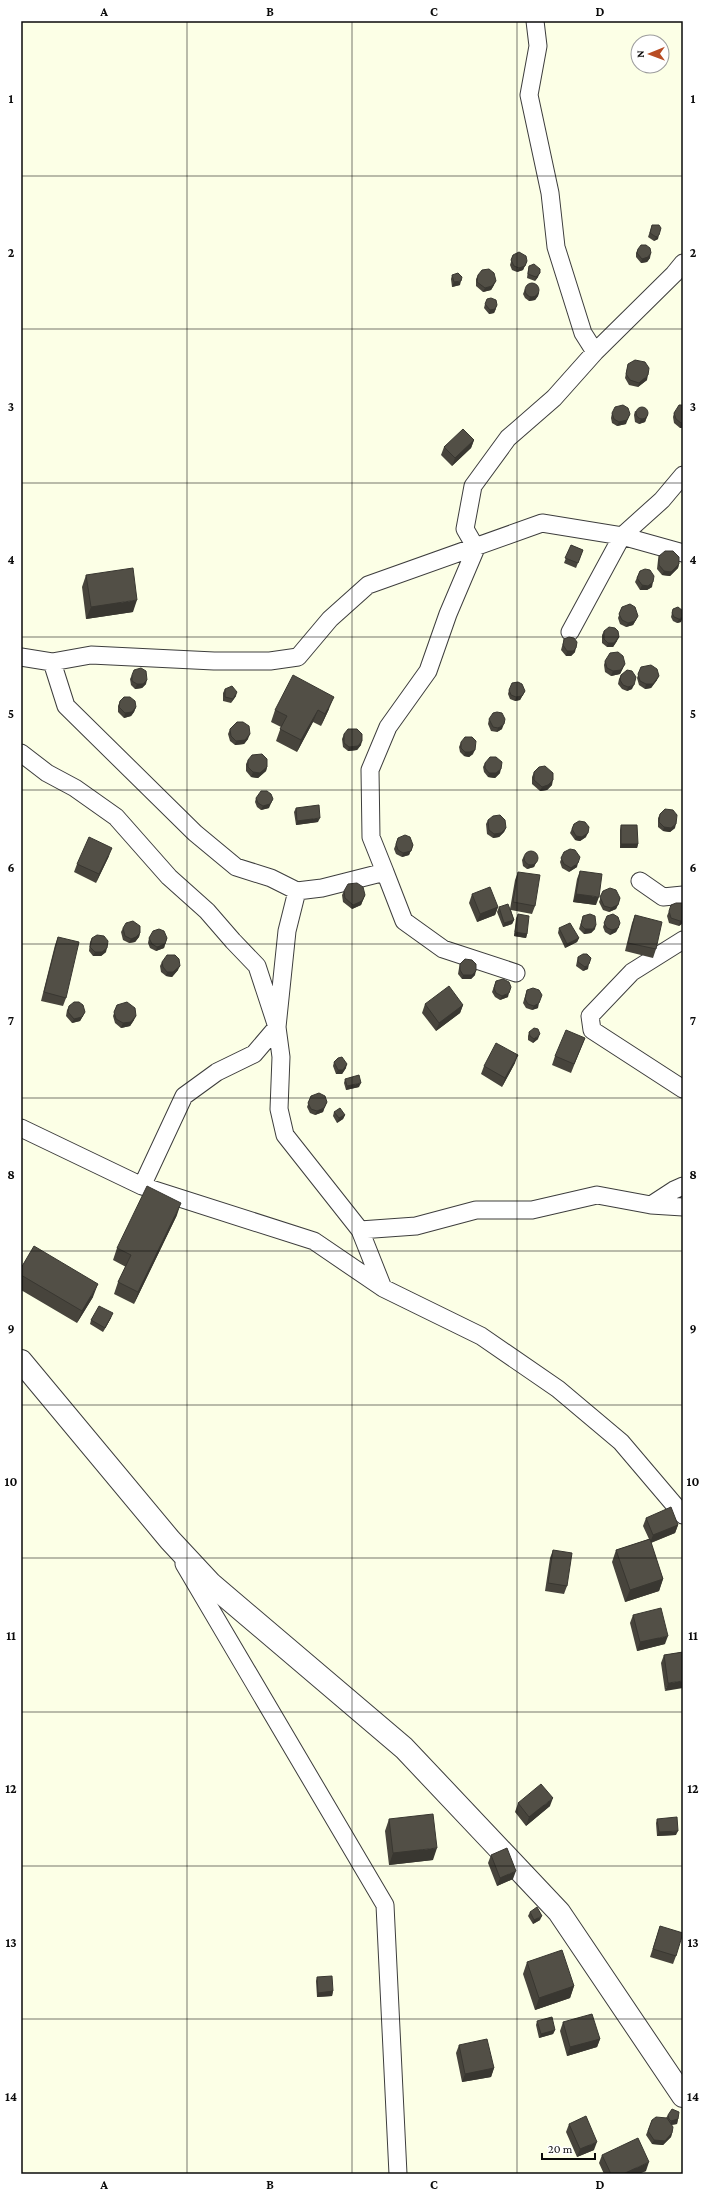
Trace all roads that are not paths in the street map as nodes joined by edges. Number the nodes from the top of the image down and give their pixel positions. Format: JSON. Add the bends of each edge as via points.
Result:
{"nodes":[{"id":1,"x":535,"y":21,"type":"edge"},
{"id":2,"x":683,"y":262,"type":"edge"},
{"id":3,"x":595,"y":352,"type":"junction"},
{"id":4,"x":683,"y":475,"type":"edge"},
{"id":5,"x":622,"y":536,"type":"junction"},
{"id":6,"x":476,"y":548,"type":"junction"},
{"id":7,"x":683,"y":553,"type":"edge"},
{"id":8,"x":570,"y":632,"type":"dead end"},
{"id":9,"x":21,"y":657,"type":"edge"},
{"id":10,"x":52,"y":662,"type":"junction"},
{"id":11,"x":21,"y":753,"type":"edge"},
{"id":12,"x":385,"y":872,"type":"junction"},
{"id":13,"x":640,"y":881,"type":"dead end"},
{"id":14,"x":297,"y":891,"type":"junction"},
{"id":15,"x":683,"y":895,"type":"edge"},
{"id":16,"x":683,"y":940,"type":"edge"},
{"id":17,"x":516,"y":973,"type":"dead end"},
{"id":18,"x":277,"y":1027,"type":"junction"},
{"id":19,"x":683,"y":1089,"type":"edge"},
{"id":20,"x":21,"y":1128,"type":"edge"},
{"id":21,"x":142,"y":1186,"type":"junction"},
{"id":22,"x":683,"y":1186,"type":"edge"},
{"id":23,"x":651,"y":1205,"type":"junction"},
{"id":24,"x":683,"y":1207,"type":"edge"},
{"id":25,"x":360,"y":1230,"type":"junction"},
{"id":26,"x":383,"y":1288,"type":"junction"},
{"id":27,"x":21,"y":1361,"type":"edge"},
{"id":28,"x":683,"y":1515,"type":"edge"},
{"id":29,"x":170,"y":1540,"type":"junction"},
{"id":30,"x":683,"y":2096,"type":"edge"},
{"id":31,"x":398,"y":2174,"type":"edge"}],
"edges":[{"from":1,"to":3,"type":"street","via":[[538,46],[529,95],[550,193],[556,247],[583,333]]},
{"from":2,"to":3,"type":"street"},
{"from":3,"to":6,"type":"street","via":[[554,398],[508,438],[473,486],[465,529]]},
{"from":4,"to":5,"type":"street","via":[[662,500]]},
{"from":5,"to":6,"type":"street","via":[[542,523]]},
{"from":5,"to":7,"type":"street"},
{"from":5,"to":8,"type":"street"},
{"from":6,"to":10,"type":"street","via":[[368,585],[330,619],[298,657],[270,661],[235,661],[91,655]]},
{"from":6,"to":12,"type":"street","via":[[448,614],[428,671],[388,726],[370,770],[371,837]]},
{"from":9,"to":10,"type":"street"},
{"from":10,"to":14,"type":"street","via":[[66,706],[195,833],[236,867],[271,878]]},
{"from":11,"to":18,"type":"street","via":[[46,773],[75,788],[116,817],[169,877],[207,911],[257,966]]},
{"from":12,"to":14,"type":"street","via":[[322,888]]},
{"from":12,"to":17,"type":"street","via":[[404,921],[443,949]]},
{"from":13,"to":15,"type":"street","via":[[663,897]]},
{"from":14,"to":18,"type":"street","via":[[287,931]]},
{"from":16,"to":19,"type":"street","via":[[632,972],[590,1016],[592,1030]]},
{"from":18,"to":21,"type":"street","via":[[254,1054],[217,1072],[184,1096]]},
{"from":18,"to":25,"type":"street","via":[[281,1057],[279,1109],[285,1135]]},
{"from":20,"to":21,"type":"street"},
{"from":21,"to":26,"type":"street","via":[[314,1241]]},
{"from":22,"to":23,"type":"street"},
{"from":23,"to":24,"type":"street"},
{"from":23,"to":25,"type":"street","via":[[597,1195],[532,1210],[476,1210],[416,1226]]},
{"from":25,"to":26,"type":"street"},
{"from":26,"to":28,"type":"street","via":[[481,1336],[558,1389],[621,1442]]},
{"from":27,"to":29,"type":"street"},
{"from":29,"to":30,"type":"street","via":[[211,1584],[404,1748],[559,1912]]},
{"from":29,"to":31,"type":"street","via":[[385,1905]]}]}
